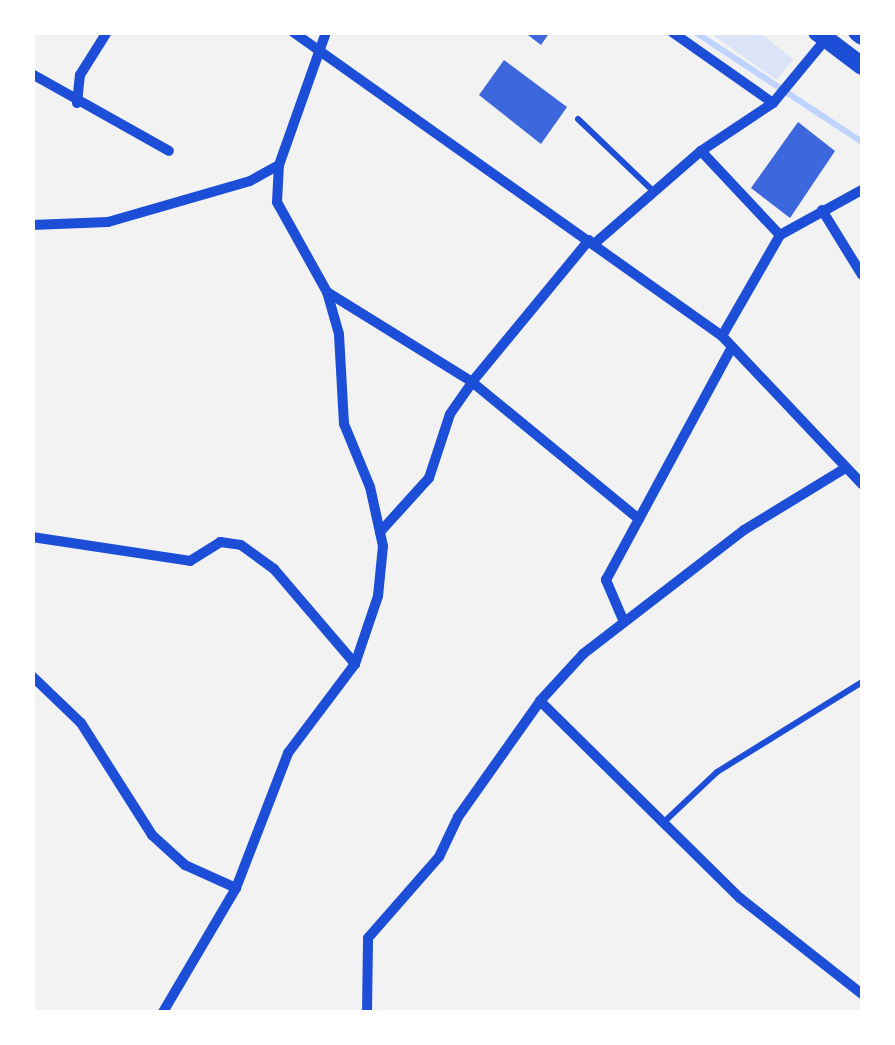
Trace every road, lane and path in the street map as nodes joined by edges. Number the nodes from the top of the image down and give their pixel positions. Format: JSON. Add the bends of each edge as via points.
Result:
{"nodes":[{"id":1,"x":107,"y":32,"type":"edge"},
{"id":2,"x":293,"y":32,"type":"edge"},
{"id":3,"x":326,"y":32,"type":"edge"},
{"id":4,"x":672,"y":32,"type":"edge"},
{"id":5,"x":822,"y":36,"type":"edge"},
{"id":6,"x":319,"y":52,"type":"junction"},
{"id":7,"x":862,"y":66,"type":"edge"},
{"id":8,"x":32,"y":74,"type":"edge"},
{"id":9,"x":77,"y":103,"type":"junction"},
{"id":10,"x":772,"y":103,"type":"junction"},
{"id":11,"x":578,"y":119,"type":"dead end"},
{"id":12,"x":168,"y":151,"type":"dead end"},
{"id":13,"x":701,"y":151,"type":"junction"},
{"id":14,"x":279,"y":165,"type":"junction"},
{"id":15,"x":862,"y":190,"type":"edge"},
{"id":16,"x":655,"y":193,"type":"junction"},
{"id":17,"x":822,"y":210,"type":"junction"},
{"id":18,"x":32,"y":225,"type":"edge"},
{"id":19,"x":780,"y":235,"type":"junction"},
{"id":20,"x":592,"y":242,"type":"junction"},
{"id":21,"x":862,"y":276,"type":"edge"},
{"id":22,"x":328,"y":292,"type":"junction"},
{"id":23,"x":722,"y":336,"type":"junction"},
{"id":24,"x":732,"y":347,"type":"junction"},
{"id":25,"x":472,"y":382,"type":"junction"},
{"id":26,"x":844,"y":469,"type":"junction"},
{"id":27,"x":862,"y":484,"type":"edge"},
{"id":28,"x":640,"y":518,"type":"junction"},
{"id":29,"x":380,"y":532,"type":"junction"},
{"id":30,"x":32,"y":537,"type":"edge"},
{"id":31,"x":624,"y":622,"type":"junction"},
{"id":32,"x":355,"y":664,"type":"junction"},
{"id":33,"x":32,"y":676,"type":"edge"},
{"id":34,"x":862,"y":682,"type":"edge"},
{"id":35,"x":540,"y":701,"type":"junction"},
{"id":36,"x":664,"y":822,"type":"junction"},
{"id":37,"x":236,"y":888,"type":"junction"},
{"id":38,"x":862,"y":994,"type":"edge"},
{"id":39,"x":163,"y":1012,"type":"edge"},
{"id":40,"x":367,"y":1012,"type":"edge"}],
"edges":[{"from":1,"to":9,"type":"street","via":[[80,75]]},
{"from":2,"to":6,"type":"street"},
{"from":3,"to":6,"type":"street"},
{"from":4,"to":10,"type":"street"},
{"from":5,"to":7,"type":"main road"},
{"from":5,"to":10,"type":"street"},
{"from":6,"to":14,"type":"street"},
{"from":6,"to":20,"type":"street"},
{"from":8,"to":9,"type":"street"},
{"from":9,"to":12,"type":"street"},
{"from":10,"to":13,"type":"street"},
{"from":11,"to":16,"type":"lane"},
{"from":13,"to":16,"type":"street"},
{"from":13,"to":19,"type":"street"},
{"from":14,"to":18,"type":"street","via":[[233,186],[108,222]]},
{"from":14,"to":22,"type":"street","via":[[277,202]]},
{"from":15,"to":17,"type":"street"},
{"from":16,"to":20,"type":"street"},
{"from":17,"to":19,"type":"street"},
{"from":17,"to":21,"type":"street"},
{"from":19,"to":23,"type":"street"},
{"from":20,"to":23,"type":"street"},
{"from":20,"to":25,"type":"street"},
{"from":22,"to":25,"type":"street"},
{"from":22,"to":29,"type":"street","via":[[339,334],[344,424]]},
{"from":23,"to":24,"type":"street"},
{"from":24,"to":26,"type":"street"},
{"from":24,"to":28,"type":"street"},
{"from":25,"to":28,"type":"street"},
{"from":25,"to":29,"type":"street","via":[[450,414],[428,478]]},
{"from":26,"to":27,"type":"street"},
{"from":26,"to":31,"type":"street","via":[[744,530]]},
{"from":28,"to":31,"type":"street","via":[[606,580]]},
{"from":29,"to":32,"type":"street","via":[[378,596]]},
{"from":30,"to":32,"type":"street","via":[[190,562],[220,542],[241,545],[274,570]]},
{"from":31,"to":35,"type":"street"},
{"from":32,"to":37,"type":"street","via":[[288,753]]},
{"from":33,"to":37,"type":"street","via":[[81,722],[152,835],[185,865]]},
{"from":34,"to":36,"type":"lane","via":[[717,772]]},
{"from":35,"to":36,"type":"street"},
{"from":35,"to":40,"type":"street","via":[[458,817],[438,857],[368,938]]},
{"from":36,"to":38,"type":"street","via":[[740,898]]},
{"from":37,"to":39,"type":"street"}]}
